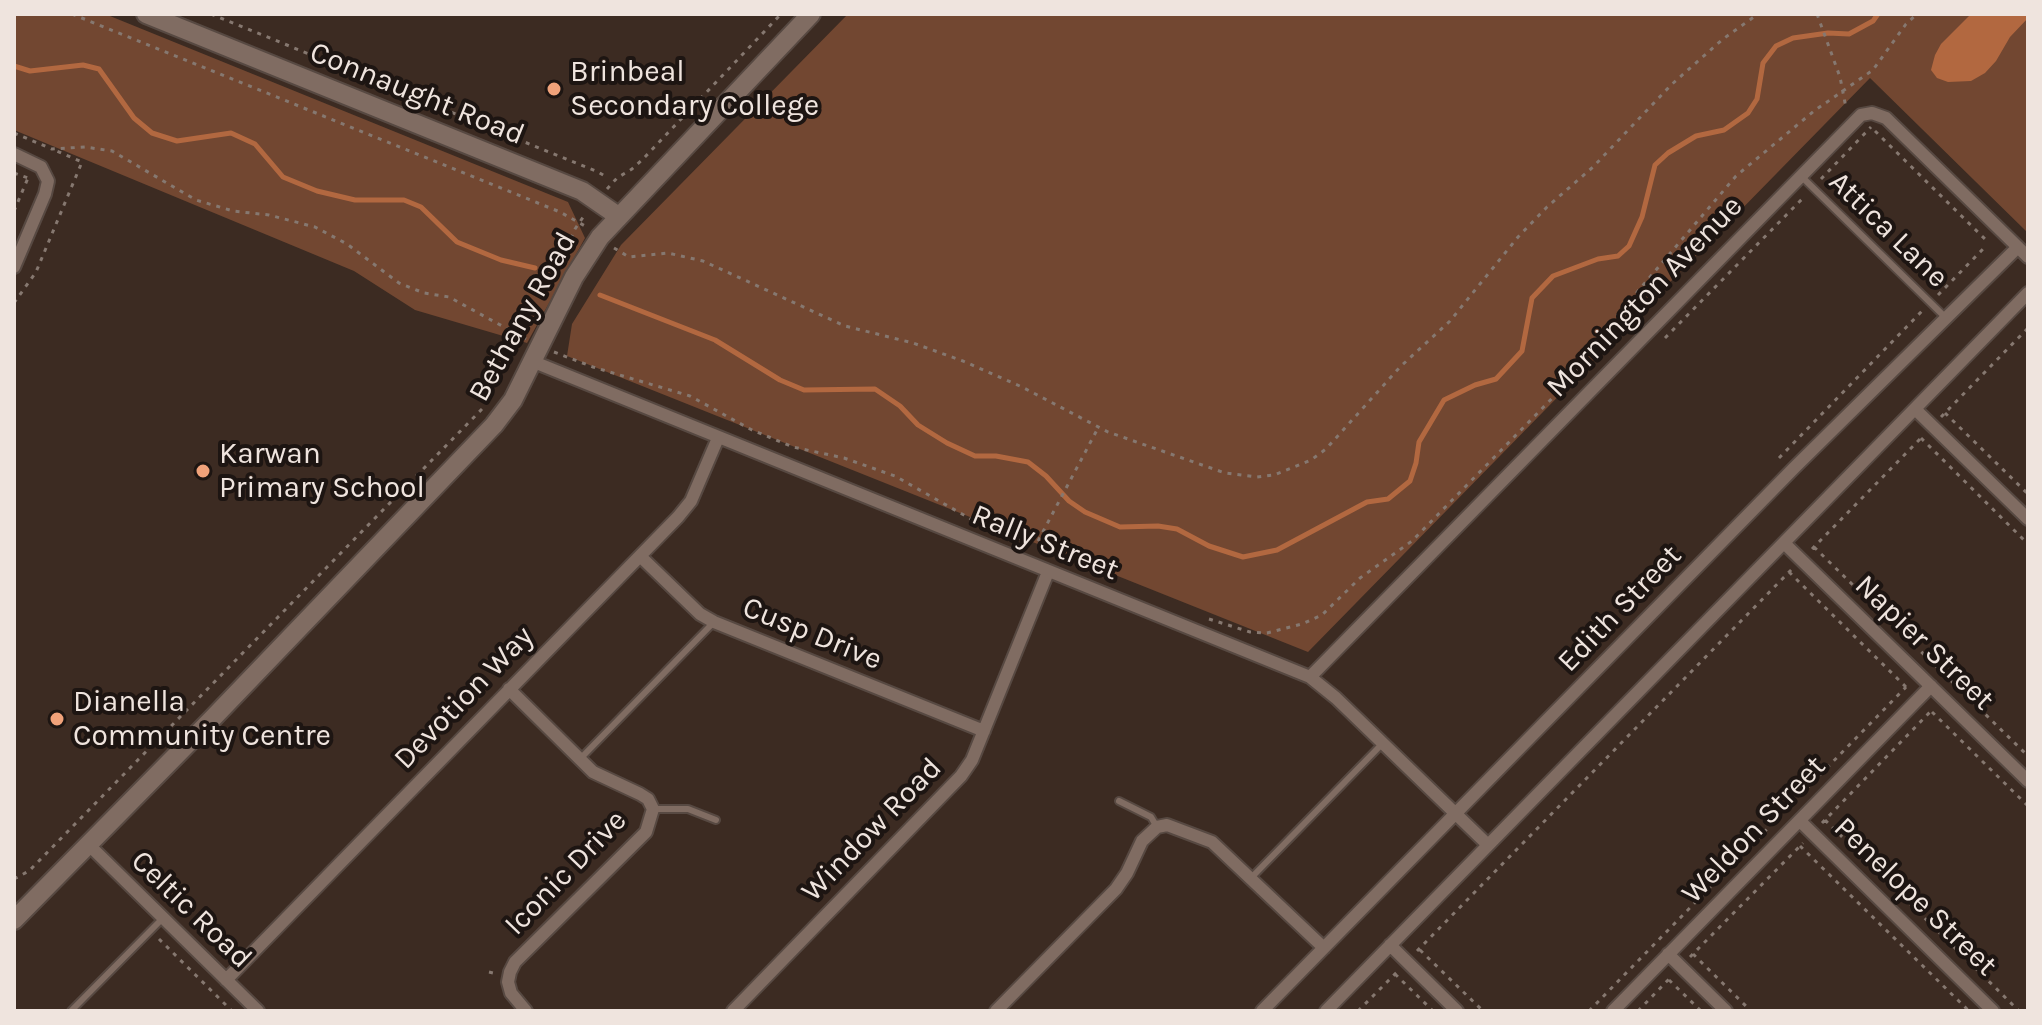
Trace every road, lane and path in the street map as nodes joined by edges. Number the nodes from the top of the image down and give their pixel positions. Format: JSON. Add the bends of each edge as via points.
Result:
{"nodes":[{"id":1,"x":72,"y":14,"type":"edge"},
{"id":2,"x":146,"y":14,"type":"edge"},
{"id":3,"x":211,"y":14,"type":"edge"},
{"id":4,"x":781,"y":14,"type":"edge"},
{"id":5,"x":811,"y":14,"type":"edge"},
{"id":6,"x":1758,"y":14,"type":"edge"},
{"id":7,"x":1817,"y":14,"type":"edge"},
{"id":8,"x":1917,"y":14,"type":"edge"},
{"id":9,"x":1841,"y":93,"type":"junction"},
{"id":10,"x":1871,"y":127,"type":"dead end"},
{"id":11,"x":14,"y":133,"type":"edge"},
{"id":12,"x":52,"y":149,"type":"junction"},
{"id":13,"x":14,"y":154,"type":"edge"},
{"id":14,"x":14,"y":173,"type":"edge"},
{"id":15,"x":1800,"y":175,"type":"junction"},
{"id":16,"x":28,"y":178,"type":"dead end"},
{"id":17,"x":608,"y":178,"type":"dead end"},
{"id":18,"x":1813,"y":188,"type":"junction"},
{"id":19,"x":597,"y":201,"type":"junction"},
{"id":20,"x":618,"y":216,"type":"junction"},
{"id":21,"x":579,"y":222,"type":"junction"},
{"id":22,"x":600,"y":237,"type":"junction"},
{"id":23,"x":2018,"y":247,"type":"junction"},
{"id":24,"x":1984,"y":248,"type":"dead end"},
{"id":25,"x":2028,"y":257,"type":"edge"},
{"id":26,"x":14,"y":267,"type":"edge"},
{"id":27,"x":558,"y":268,"type":"dead end"},
{"id":28,"x":2028,"y":293,"type":"edge"},
{"id":29,"x":14,"y":303,"type":"edge"},
{"id":30,"x":1930,"y":303,"type":"junction"},
{"id":31,"x":1945,"y":317,"type":"junction"},
{"id":32,"x":2028,"y":328,"type":"edge"},
{"id":33,"x":1665,"y":338,"type":"dead end"},
{"id":34,"x":1889,"y":345,"type":"junction"},
{"id":35,"x":538,"y":354,"type":"junction"},
{"id":36,"x":1903,"y":360,"type":"junction"},
{"id":37,"x":1933,"y":390,"type":"junction"},
{"id":38,"x":486,"y":405,"type":"dead end"},
{"id":39,"x":1950,"y":408,"type":"junction"},
{"id":40,"x":1915,"y":409,"type":"junction"},
{"id":41,"x":1945,"y":413,"type":"junction"},
{"id":42,"x":1933,"y":426,"type":"junction"},
{"id":43,"x":1098,"y":428,"type":"junction"},
{"id":44,"x":718,"y":438,"type":"junction"},
{"id":45,"x":1921,"y":438,"type":"junction"},
{"id":46,"x":1779,"y":458,"type":"dead end"},
{"id":47,"x":2028,"y":494,"type":"edge"},
{"id":48,"x":2028,"y":519,"type":"edge"},
{"id":49,"x":1038,"y":542,"type":"junction"},
{"id":50,"x":1784,"y":543,"type":"junction"},
{"id":51,"x":2028,"y":544,"type":"edge"},
{"id":52,"x":1814,"y":547,"type":"junction"},
{"id":53,"x":640,"y":556,"type":"junction"},
{"id":54,"x":1801,"y":559,"type":"junction"},
{"id":55,"x":1068,"y":562,"type":"dead end"},
{"id":56,"x":1048,"y":572,"type":"junction"},
{"id":57,"x":1204,"y":617,"type":"dead end"},
{"id":58,"x":714,"y":622,"type":"junction"},
{"id":59,"x":1310,"y":677,"type":"junction"},
{"id":60,"x":1931,"y":686,"type":"junction"},
{"id":61,"x":1906,"y":687,"type":"dead end"},
{"id":62,"x":509,"y":689,"type":"junction"},
{"id":63,"x":1931,"y":711,"type":"dead end"},
{"id":64,"x":984,"y":731,"type":"junction"},
{"id":65,"x":1383,"y":743,"type":"junction"},
{"id":66,"x":2028,"y":756,"type":"edge"},
{"id":67,"x":580,"y":759,"type":"junction"},
{"id":68,"x":2028,"y":781,"type":"edge"},
{"id":69,"x":1119,"y":801,"type":"dead end"},
{"id":70,"x":653,"y":809,"type":"junction"},
{"id":71,"x":1455,"y":814,"type":"junction"},
{"id":72,"x":716,"y":820,"type":"dead end"},
{"id":73,"x":1825,"y":820,"type":"junction"},
{"id":74,"x":1800,"y":821,"type":"junction"},
{"id":75,"x":1157,"y":827,"type":"junction"},
{"id":76,"x":1812,"y":833,"type":"junction"},
{"id":77,"x":89,"y":845,"type":"junction"},
{"id":78,"x":1488,"y":845,"type":"junction"},
{"id":79,"x":1800,"y":845,"type":"junction"},
{"id":80,"x":1251,"y":878,"type":"junction"},
{"id":81,"x":14,"y":879,"type":"edge"},
{"id":82,"x":15,"y":916,"type":"edge"},
{"id":83,"x":163,"y":918,"type":"junction"},
{"id":84,"x":150,"y":931,"type":"junction"},
{"id":85,"x":1390,"y":945,"type":"junction"},
{"id":86,"x":1324,"y":948,"type":"junction"},
{"id":87,"x":1419,"y":949,"type":"junction"},
{"id":88,"x":1668,"y":954,"type":"junction"},
{"id":89,"x":1693,"y":954,"type":"junction"},
{"id":90,"x":1407,"y":961,"type":"junction"},
{"id":91,"x":1681,"y":967,"type":"junction"},
{"id":92,"x":1395,"y":974,"type":"junction"},
{"id":93,"x":226,"y":980,"type":"junction"},
{"id":94,"x":1669,"y":980,"type":"junction"},
{"id":95,"x":71,"y":1011,"type":"edge"},
{"id":96,"x":232,"y":1011,"type":"edge"},
{"id":97,"x":258,"y":1011,"type":"edge"},
{"id":98,"x":526,"y":1011,"type":"edge"},
{"id":99,"x":733,"y":1011,"type":"edge"},
{"id":100,"x":996,"y":1011,"type":"edge"},
{"id":101,"x":1262,"y":1011,"type":"edge"},
{"id":102,"x":1326,"y":1011,"type":"edge"},
{"id":103,"x":1358,"y":1011,"type":"edge"},
{"id":104,"x":1433,"y":1011,"type":"edge"},
{"id":105,"x":1457,"y":1011,"type":"edge"},
{"id":106,"x":1483,"y":1011,"type":"edge"},
{"id":107,"x":1589,"y":1011,"type":"edge"},
{"id":108,"x":1613,"y":1011,"type":"edge"},
{"id":109,"x":1638,"y":1011,"type":"edge"},
{"id":110,"x":1701,"y":1011,"type":"edge"},
{"id":111,"x":1726,"y":1011,"type":"edge"},
{"id":112,"x":1751,"y":1011,"type":"edge"},
{"id":113,"x":1969,"y":1011,"type":"edge"},
{"id":114,"x":1993,"y":1011,"type":"edge"},
{"id":115,"x":2019,"y":1011,"type":"edge"}],
"edges":[{"from":1,"to":21,"type":"path"},
{"from":2,"to":19,"type":"street","name":"Connaught Road"},
{"from":3,"to":17,"type":"path"},
{"from":4,"to":19,"type":"path"},
{"from":5,"to":20,"type":"street","name":"Bethany Road"},
{"from":6,"to":43,"type":"path","via":[[1679,77],[1547,207],[1450,321],[1311,460],[1274,475],[1241,477]]},
{"from":7,"to":9,"type":"path"},
{"from":8,"to":9,"type":"path","via":[[1873,70]]},
{"from":9,"to":57,"type":"path","via":[[1736,176],[1598,338],[1570,380],[1404,547],[1360,578],[1322,615],[1267,633]]},
{"from":10,"to":18,"type":"path"},
{"from":11,"to":12,"type":"path"},
{"from":12,"to":29,"type":"path","via":[[82,162],[36,272]]},
{"from":12,"to":35,"type":"path","via":[[112,151],[196,200],[315,227],[399,283],[449,297]]},
{"from":13,"to":26,"type":"street","via":[[41,167],[48,181]]},
{"from":14,"to":16,"type":"path"},
{"from":15,"to":18,"type":"lane","name":"Attica Lane"},
{"from":15,"to":23,"type":"street","name":"Mornington Avenue","via":[[1861,115],[1879,114]]},
{"from":15,"to":59,"type":"street","name":"Mornington Avenue"},
{"from":18,"to":30,"type":"lane","name":"Attica Lane"},
{"from":18,"to":33,"type":"path"},
{"from":19,"to":20,"type":"street","name":"Connaught Road"},
{"from":19,"to":21,"type":"path"},
{"from":20,"to":22,"type":"street","name":"Bethany Road"},
{"from":21,"to":22,"type":"path"},
{"from":21,"to":27,"type":"path"},
{"from":22,"to":35,"type":"street","name":"Bethany Road","via":[[574,277]]},
{"from":22,"to":43,"type":"path","via":[[629,257],[668,253],[703,261],[845,326],[963,361]]},
{"from":23,"to":25,"type":"street","name":"Mornington Avenue"},
{"from":23,"to":31,"type":"street","name":"Edith Street"},
{"from":24,"to":30,"type":"path"},
{"from":28,"to":37,"type":"street"},
{"from":30,"to":31,"type":"lane","name":"Attica Lane"},
{"from":30,"to":34,"type":"path"},
{"from":31,"to":36,"type":"street","name":"Edith Street"},
{"from":32,"to":39,"type":"path"},
{"from":34,"to":36,"type":"path"},
{"from":34,"to":46,"type":"path"},
{"from":35,"to":44,"type":"street","name":"Rally Street"},
{"from":35,"to":49,"type":"path","via":[[690,396],[793,447],[895,476],[997,534]]},
{"from":35,"to":77,"type":"street","name":"Bethany Road","via":[[513,400],[472,450]]},
{"from":36,"to":71,"type":"street","name":"Edith Street"},
{"from":37,"to":39,"type":"path"},
{"from":37,"to":40,"type":"street"},
{"from":38,"to":81,"type":"path","via":[[29,871]]},
{"from":39,"to":41,"type":"path"},
{"from":40,"to":42,"type":"street"},
{"from":40,"to":50,"type":"street"},
{"from":41,"to":42,"type":"path"},
{"from":41,"to":47,"type":"path"},
{"from":42,"to":45,"type":"path"},
{"from":42,"to":48,"type":"street"},
{"from":43,"to":49,"type":"path"},
{"from":44,"to":53,"type":"street","name":"Devotion Way","via":[[691,501]]},
{"from":44,"to":56,"type":"street","name":"Rally Street"},
{"from":45,"to":51,"type":"path"},
{"from":45,"to":52,"type":"path"},
{"from":49,"to":55,"type":"path"},
{"from":50,"to":54,"type":"street","name":"Napier Street"},
{"from":50,"to":78,"type":"street"},
{"from":52,"to":54,"type":"path"},
{"from":52,"to":66,"type":"path"},
{"from":53,"to":58,"type":"street","name":"Cusp Drive"},
{"from":53,"to":62,"type":"street","name":"Devotion Way"},
{"from":54,"to":60,"type":"street","name":"Napier Street"},
{"from":54,"to":87,"type":"path"},
{"from":56,"to":59,"type":"street","name":"Rally Street"},
{"from":56,"to":64,"type":"street","name":"Window Road"},
{"from":58,"to":64,"type":"street","name":"Cusp Drive"},
{"from":58,"to":67,"type":"lane"},
{"from":59,"to":65,"type":"street","name":"Rally Street"},
{"from":60,"to":68,"type":"street","name":"Napier Street"},
{"from":60,"to":74,"type":"street","name":"Weldon Street"},
{"from":61,"to":107,"type":"path"},
{"from":62,"to":67,"type":"street","name":"Iconic Drive"},
{"from":62,"to":93,"type":"street","name":"Devotion Way"},
{"from":63,"to":73,"type":"path"},
{"from":64,"to":99,"type":"street","name":"Window Road","via":[[972,760],[950,790]]},
{"from":65,"to":71,"type":"street","name":"Rally Street"},
{"from":65,"to":80,"type":"lane"},
{"from":67,"to":70,"type":"street","name":"Iconic Drive","via":[[605,779],[648,799]]},
{"from":69,"to":75,"type":"lane","via":[[1151,817]]},
{"from":70,"to":72,"type":"lane","name":"Iconic Drive","via":[[688,809]]},
{"from":70,"to":98,"type":"street","name":"Iconic Drive","via":[[646,832],[515,962],[508,982]]},
{"from":71,"to":78,"type":"street","name":"Rally Street"},
{"from":71,"to":86,"type":"street","name":"Edith Street"},
{"from":73,"to":76,"type":"path"},
{"from":73,"to":115,"type":"path"},
{"from":74,"to":76,"type":"street","name":"Penelope Street"},
{"from":74,"to":88,"type":"street","name":"Weldon Street"},
{"from":75,"to":80,"type":"street","via":[[1167,825],[1212,842]]},
{"from":75,"to":100,"type":"street","via":[[1142,841],[1116,889]]},
{"from":76,"to":79,"type":"path"},
{"from":76,"to":114,"type":"street","name":"Penelope Street"},
{"from":77,"to":82,"type":"street","name":"Bethany Road"},
{"from":77,"to":83,"type":"street","name":"Celtic Road"},
{"from":78,"to":85,"type":"street"},
{"from":79,"to":89,"type":"path"},
{"from":79,"to":113,"type":"path"},
{"from":80,"to":86,"type":"street"},
{"from":83,"to":84,"type":"lane"},
{"from":83,"to":93,"type":"street","name":"Celtic Road"},
{"from":84,"to":95,"type":"lane"},
{"from":84,"to":96,"type":"path"},
{"from":85,"to":90,"type":"street"},
{"from":85,"to":102,"type":"street"},
{"from":86,"to":101,"type":"street","name":"Edith Street"},
{"from":87,"to":90,"type":"path"},
{"from":87,"to":106,"type":"path"},
{"from":88,"to":91,"type":"street"},
{"from":88,"to":108,"type":"street","name":"Weldon Street"},
{"from":89,"to":91,"type":"path"},
{"from":89,"to":112,"type":"path"},
{"from":90,"to":92,"type":"path"},
{"from":90,"to":105,"type":"street"},
{"from":91,"to":94,"type":"path"},
{"from":91,"to":111,"type":"street"},
{"from":92,"to":103,"type":"path"},
{"from":92,"to":104,"type":"path"},
{"from":93,"to":97,"type":"street","name":"Celtic Road"},
{"from":94,"to":109,"type":"path"},
{"from":94,"to":110,"type":"path"}]}
